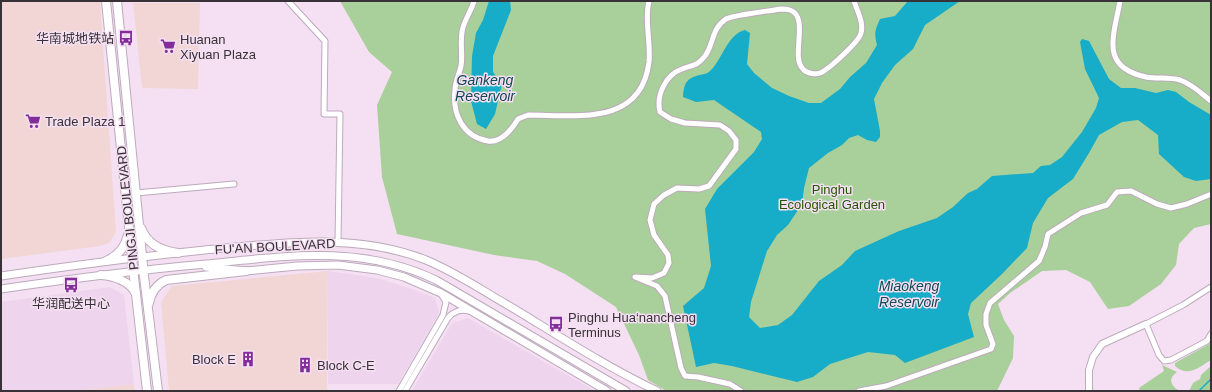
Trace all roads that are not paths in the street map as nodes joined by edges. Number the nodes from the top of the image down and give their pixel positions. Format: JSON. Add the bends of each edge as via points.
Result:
{"nodes":[{"id":1,"x":106,"y":1,"type":"edge"},
{"id":2,"x":117,"y":1,"type":"edge"},
{"id":3,"x":288,"y":1,"type":"edge"},
{"id":4,"x":474,"y":1,"type":"edge"},
{"id":5,"x":649,"y":1,"type":"edge"},
{"id":6,"x":854,"y":1,"type":"edge"},
{"id":7,"x":1120,"y":1,"type":"edge"},
{"id":8,"x":1211,"y":101,"type":"edge"},
{"id":9,"x":234,"y":184,"type":"dead end"},
{"id":10,"x":136,"y":193,"type":"junction"},
{"id":11,"x":1211,"y":195,"type":"edge"},
{"id":12,"x":139,"y":222,"type":"junction"},
{"id":13,"x":129,"y":231,"type":"junction"},
{"id":14,"x":338,"y":242,"type":"junction"},
{"id":15,"x":178,"y":253,"type":"junction"},
{"id":16,"x":142,"y":256,"type":"junction"},
{"id":17,"x":132,"y":258,"type":"junction"},
{"id":18,"x":106,"y":261,"type":"junction"},
{"id":19,"x":190,"y":265,"type":"junction"},
{"id":20,"x":144,"y":270,"type":"junction"},
{"id":21,"x":133,"y":271,"type":"junction"},
{"id":22,"x":246,"y":271,"type":"junction"},
{"id":23,"x":101,"y":275,"type":"junction"},
{"id":24,"x":1,"y":276,"type":"edge"},
{"id":25,"x":1211,"y":287,"type":"edge"},
{"id":26,"x":1,"y":289,"type":"edge"},
{"id":27,"x":441,"y":293,"type":"junction"},
{"id":28,"x":136,"y":295,"type":"junction"},
{"id":29,"x":473,"y":302,"type":"junction"},
{"id":30,"x":148,"y":309,"type":"junction"},
{"id":31,"x":471,"y":311,"type":"junction"},
{"id":32,"x":1146,"y":324,"type":"junction"},
{"id":33,"x":1211,"y":334,"type":"edge"},
{"id":34,"x":512,"y":335,"type":"junction"},
{"id":35,"x":147,"y":391,"type":"edge"},
{"id":36,"x":158,"y":391,"type":"edge"},
{"id":37,"x":399,"y":391,"type":"edge"},
{"id":38,"x":405,"y":391,"type":"edge"},
{"id":39,"x":607,"y":391,"type":"edge"},
{"id":40,"x":626,"y":391,"type":"edge"},
{"id":41,"x":657,"y":391,"type":"edge"},
{"id":42,"x":741,"y":391,"type":"edge"},
{"id":43,"x":859,"y":391,"type":"edge"},
{"id":44,"x":1089,"y":391,"type":"edge"}],
"edges":[{"from":1,"to":13,"type":"main road","name":"PINGJI BOULEVARD"},
{"from":2,"to":10,"type":"main road","name":"PINGJI BOULEVARD"},
{"from":3,"to":14,"type":"street","via":[[325,41],[324,114],[340,114]]},
{"from":4,"to":5,"type":"street","via":[[462,32],[461,66],[454,101],[466,131],[478,139],[491,142],[503,137],[518,119],[528,115],[602,114],[628,103],[642,85],[648,63]]},
{"from":6,"to":42,"type":"street","via":[[861,21],[861,34],[848,51],[820,74],[802,69],[799,62],[799,23],[795,13],[789,9],[781,9],[727,18],[714,32],[706,54],[698,65],[681,69],[668,79],[660,93],[660,112],[685,123],[720,125],[729,130],[736,140],[736,149],[709,186],[677,188],[654,204],[650,220],[654,235],[668,255],[669,263],[664,273],[652,278],[635,277],[657,286],[665,296],[685,376],[730,384]]},
{"from":7,"to":8,"type":"street","via":[[1112,46],[1120,66],[1132,74],[1180,80]]},
{"from":9,"to":10,"type":"street"},
{"from":10,"to":12,"type":"main road","name":"PINGJI BOULEVARD"},
{"from":11,"to":43,"type":"street","via":[[1171,208],[1131,191],[1117,192],[1106,205],[1081,214],[1048,234],[1039,261],[990,303],[986,314],[986,325],[993,344],[990,349],[886,386]]},
{"from":12,"to":15,"type":"main road","via":[[143,233],[154,245],[165,251]]},
{"from":12,"to":16,"type":"main road","name":"PINGJI BOULEVARD"},
{"from":13,"to":17,"type":"main road","name":"PINGJI BOULEVARD"},
{"from":13,"to":18,"type":"main road","via":[[122,249]]},
{"from":14,"to":15,"type":"main road","name":"FU'AN BOULEVARD","via":[[283,243]]},
{"from":14,"to":41,"type":"main road","name":"FU'AN BOULEVARD","via":[[392,250],[446,269],[605,364]]},
{"from":15,"to":16,"type":"main road","name":"FU'AN BOULEVARD"},
{"from":16,"to":17,"type":"main road","name":"FU'AN BOULEVARD"},
{"from":16,"to":20,"type":"main road","name":"PINGJI BOULEVARD"},
{"from":17,"to":18,"type":"main road","name":"FU'AN BOULEVARD"},
{"from":17,"to":21,"type":"main road","name":"PINGJI BOULEVARD"},
{"from":18,"to":24,"type":"main road","name":"FU'AN BOULEVARD"},
{"from":19,"to":20,"type":"main road","name":"FU'AN BOULEVARD"},
{"from":19,"to":22,"type":"main road"},
{"from":19,"to":29,"type":"main road","name":"FU'AN BOULEVARD","via":[[342,255],[399,266],[424,274]]},
{"from":20,"to":21,"type":"main road","name":"FU'AN BOULEVARD"},
{"from":20,"to":30,"type":"main road","name":"PINGJI BOULEVARD"},
{"from":21,"to":23,"type":"main road","name":"FU'AN BOULEVARD"},
{"from":21,"to":28,"type":"main road","name":"PINGJI BOULEVARD"},
{"from":22,"to":27,"type":"main road","via":[[311,265],[350,266],[404,277]]},
{"from":22,"to":30,"type":"main road","via":[[166,280],[158,284],[152,292]]},
{"from":23,"to":26,"type":"main road","name":"FU'AN BOULEVARD"},
{"from":23,"to":28,"type":"main road","via":[[112,276],[125,282]]},
{"from":25,"to":32,"type":"street"},
{"from":27,"to":31,"type":"main road"},
{"from":27,"to":37,"type":"street","via":[[446,302],[443,315]]},
{"from":28,"to":35,"type":"main road","name":"PINGJI BOULEVARD"},
{"from":29,"to":34,"type":"main road"},
{"from":29,"to":40,"type":"main road","name":"FU'AN BOULEVARD"},
{"from":30,"to":36,"type":"main road","name":"PINGJI BOULEVARD"},
{"from":31,"to":34,"type":"main road"},
{"from":31,"to":38,"type":"street","via":[[460,310],[451,314]]},
{"from":32,"to":33,"type":"street","via":[[1164,361],[1171,360],[1207,341]]},
{"from":32,"to":44,"type":"street","via":[[1102,344],[1092,358]]},
{"from":34,"to":39,"type":"main road"}]}
